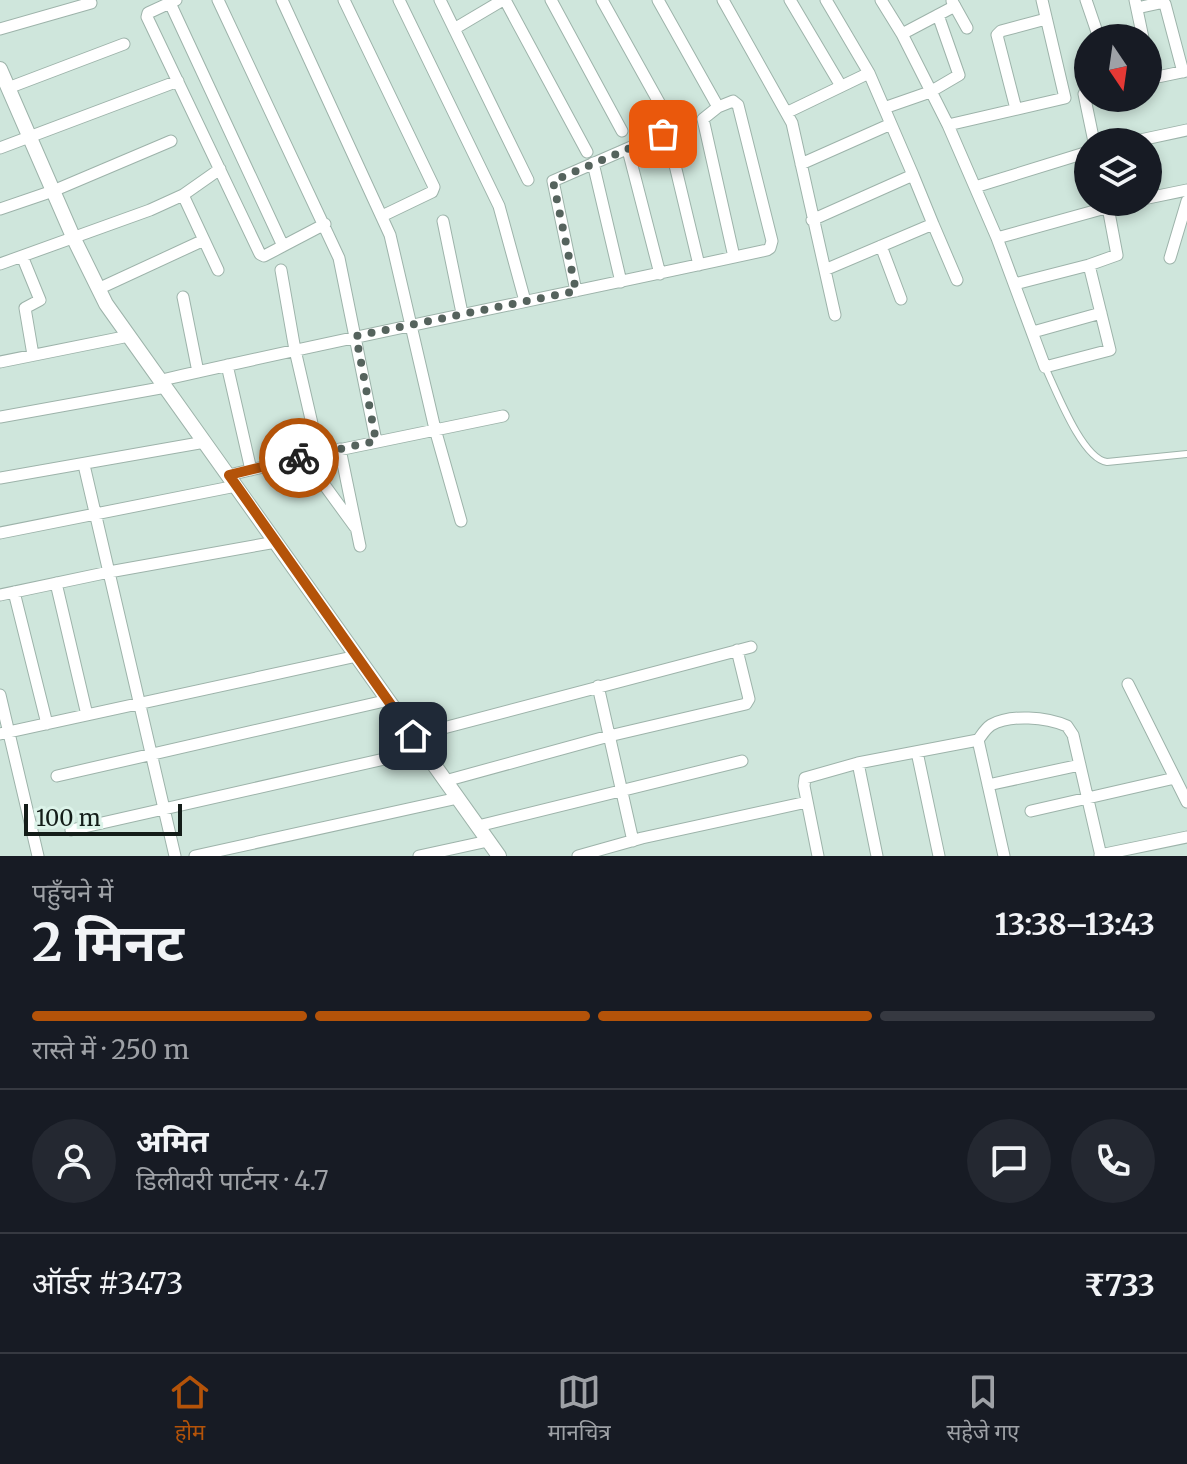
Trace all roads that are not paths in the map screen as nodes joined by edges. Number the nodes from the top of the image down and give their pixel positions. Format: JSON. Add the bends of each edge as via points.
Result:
{"nodes":[{"id":1,"x":218,"y":0,"type":"edge"},
{"id":2,"x":282,"y":0,"type":"edge"},
{"id":3,"x":344,"y":0,"type":"edge"},
{"id":4,"x":399,"y":0,"type":"edge"},
{"id":5,"x":440,"y":0,"type":"edge"},
{"id":6,"x":504,"y":0,"type":"edge"},
{"id":7,"x":551,"y":0,"type":"edge"},
{"id":8,"x":602,"y":0,"type":"edge"},
{"id":9,"x":658,"y":0,"type":"edge"},
{"id":10,"x":723,"y":0,"type":"edge"},
{"id":11,"x":790,"y":0,"type":"edge"},
{"id":12,"x":826,"y":0,"type":"edge"},
{"id":13,"x":881,"y":0,"type":"edge"},
{"id":14,"x":1042,"y":0,"type":"edge"},
{"id":15,"x":1086,"y":0,"type":"edge"},
{"id":16,"x":173,"y":2,"type":"edge"},
{"id":17,"x":91,"y":3,"type":"dead end"},
{"id":18,"x":953,"y":3,"type":"edge"},
{"id":19,"x":1136,"y":4,"type":"edge"},
{"id":20,"x":938,"y":15,"type":"junction"},
{"id":21,"x":1046,"y":19,"type":"junction"},
{"id":22,"x":1094,"y":24,"type":"edge"},
{"id":23,"x":1140,"y":24,"type":"edge"},
{"id":24,"x":967,"y":28,"type":"dead end"},
{"id":25,"x":0,"y":29,"type":"edge"},
{"id":26,"x":454,"y":29,"type":"junction"},
{"id":27,"x":902,"y":34,"type":"junction"},
{"id":28,"x":124,"y":44,"type":"dead end"},
{"id":29,"x":1185,"y":71,"type":"edge"},
{"id":30,"x":869,"y":73,"type":"junction"},
{"id":31,"x":1162,"y":76,"type":"edge"},
{"id":32,"x":3,"y":80,"type":"edge"},
{"id":33,"x":178,"y":81,"type":"junction"},
{"id":34,"x":841,"y":86,"type":"junction"},
{"id":35,"x":930,"y":92,"type":"junction"},
{"id":36,"x":1074,"y":96,"type":"edge"},
{"id":37,"x":1065,"y":98,"type":"junction"},
{"id":38,"x":661,"y":106,"type":"dead end"},
{"id":39,"x":718,"y":107,"type":"junction"},
{"id":40,"x":884,"y":108,"type":"junction"},
{"id":41,"x":1016,"y":109,"type":"junction"},
{"id":42,"x":788,"y":112,"type":"junction"},
{"id":43,"x":891,"y":124,"type":"junction"},
{"id":44,"x":948,"y":125,"type":"junction"},
{"id":45,"x":1187,"y":130,"type":"edge"},
{"id":46,"x":622,"y":131,"type":"dead end"},
{"id":47,"x":1162,"y":135,"type":"edge"},
{"id":48,"x":29,"y":136,"type":"junction"},
{"id":49,"x":171,"y":141,"type":"dead end"},
{"id":50,"x":0,"y":148,"type":"edge"},
{"id":51,"x":628,"y":150,"type":"junction"},
{"id":52,"x":1074,"y":156,"type":"edge"},
{"id":53,"x":590,"y":158,"type":"junction"},
{"id":54,"x":801,"y":164,"type":"junction"},
{"id":55,"x":220,"y":169,"type":"junction"},
{"id":56,"x":913,"y":175,"type":"junction"},
{"id":57,"x":528,"y":180,"type":"dead end"},
{"id":58,"x":975,"y":187,"type":"junction"},
{"id":59,"x":1187,"y":190,"type":"edge"},
{"id":60,"x":53,"y":191,"type":"junction"},
{"id":61,"x":183,"y":195,"type":"junction"},
{"id":62,"x":1162,"y":195,"type":"edge"},
{"id":63,"x":1187,"y":201,"type":"edge"},
{"id":64,"x":0,"y":209,"type":"edge"},
{"id":65,"x":1074,"y":214,"type":"edge"},
{"id":66,"x":382,"y":216,"type":"junction"},
{"id":67,"x":1109,"y":216,"type":"edge"},
{"id":68,"x":812,"y":220,"type":"junction"},
{"id":69,"x":443,"y":221,"type":"dead end"},
{"id":70,"x":325,"y":224,"type":"junction"},
{"id":71,"x":933,"y":224,"type":"junction"},
{"id":72,"x":997,"y":238,"type":"junction"},
{"id":73,"x":74,"y":239,"type":"junction"},
{"id":74,"x":204,"y":240,"type":"junction"},
{"id":75,"x":283,"y":246,"type":"junction"},
{"id":76,"x":881,"y":246,"type":"junction"},
{"id":77,"x":22,"y":256,"type":"junction"},
{"id":78,"x":734,"y":257,"type":"junction"},
{"id":79,"x":1170,"y":258,"type":"dead end"},
{"id":80,"x":0,"y":264,"type":"edge"},
{"id":81,"x":699,"y":265,"type":"junction"},
{"id":82,"x":1089,"y":265,"type":"junction"},
{"id":83,"x":827,"y":269,"type":"junction"},
{"id":84,"x":218,"y":270,"type":"dead end"},
{"id":85,"x":281,"y":270,"type":"dead end"},
{"id":86,"x":660,"y":274,"type":"junction"},
{"id":87,"x":957,"y":280,"type":"dead end"},
{"id":88,"x":621,"y":282,"type":"junction"},
{"id":89,"x":1015,"y":284,"type":"junction"},
{"id":90,"x":98,"y":289,"type":"junction"},
{"id":91,"x":576,"y":291,"type":"junction"},
{"id":92,"x":183,"y":297,"type":"dead end"},
{"id":93,"x":901,"y":299,"type":"dead end"},
{"id":94,"x":525,"y":301,"type":"junction"},
{"id":95,"x":462,"y":313,"type":"junction"},
{"id":96,"x":1101,"y":313,"type":"junction"},
{"id":97,"x":835,"y":315,"type":"dead end"},
{"id":98,"x":411,"y":324,"type":"junction"},
{"id":99,"x":1033,"y":332,"type":"junction"},
{"id":100,"x":129,"y":336,"type":"junction"},
{"id":101,"x":356,"y":336,"type":"junction"},
{"id":102,"x":295,"y":350,"type":"junction"},
{"id":103,"x":33,"y":355,"type":"junction"},
{"id":104,"x":0,"y":362,"type":"edge"},
{"id":105,"x":227,"y":365,"type":"junction"},
{"id":106,"x":1045,"y":367,"type":"junction"},
{"id":107,"x":198,"y":372,"type":"junction"},
{"id":108,"x":164,"y":384,"type":"junction"},
{"id":109,"x":503,"y":416,"type":"dead end"},
{"id":110,"x":0,"y":417,"type":"edge"},
{"id":111,"x":435,"y":429,"type":"junction"},
{"id":112,"x":376,"y":441,"type":"junction"},
{"id":113,"x":205,"y":442,"type":"junction"},
{"id":114,"x":340,"y":449,"type":"junction"},
{"id":115,"x":319,"y":454,"type":"junction"},
{"id":116,"x":1187,"y":454,"type":"edge"},
{"id":117,"x":304,"y":457,"type":"junction"},
{"id":118,"x":84,"y":465,"type":"junction"},
{"id":119,"x":251,"y":470,"type":"junction"},
{"id":120,"x":0,"y":478,"type":"edge"},
{"id":121,"x":233,"y":481,"type":"junction"},
{"id":122,"x":95,"y":515,"type":"junction"},
{"id":123,"x":461,"y":521,"type":"dead end"},
{"id":124,"x":357,"y":531,"type":"junction"},
{"id":125,"x":0,"y":533,"type":"edge"},
{"id":126,"x":276,"y":542,"type":"junction"},
{"id":127,"x":360,"y":546,"type":"dead end"},
{"id":128,"x":109,"y":572,"type":"junction"},
{"id":129,"x":56,"y":583,"type":"junction"},
{"id":130,"x":14,"y":592,"type":"junction"},
{"id":131,"x":0,"y":595,"type":"edge"},
{"id":132,"x":751,"y":647,"type":"dead end"},
{"id":133,"x":737,"y":650,"type":"junction"},
{"id":134,"x":357,"y":656,"type":"junction"},
{"id":135,"x":1128,"y":684,"type":"dead end"},
{"id":136,"x":598,"y":686,"type":"junction"},
{"id":137,"x":0,"y":695,"type":"edge"},
{"id":138,"x":389,"y":700,"type":"junction"},
{"id":139,"x":139,"y":703,"type":"junction"},
{"id":140,"x":87,"y":715,"type":"junction"},
{"id":141,"x":47,"y":724,"type":"junction"},
{"id":142,"x":4,"y":734,"type":"edge"},
{"id":143,"x":413,"y":736,"type":"junction"},
{"id":144,"x":609,"y":736,"type":"junction"},
{"id":145,"x":978,"y":740,"type":"junction"},
{"id":146,"x":424,"y":750,"type":"junction"},
{"id":147,"x":917,"y":752,"type":"junction"},
{"id":148,"x":151,"y":754,"type":"junction"},
{"id":149,"x":742,"y":761,"type":"dead end"},
{"id":150,"x":858,"y":763,"type":"junction"},
{"id":151,"x":1080,"y":765,"type":"junction"},
{"id":152,"x":57,"y":776,"type":"dead end"},
{"id":153,"x":1175,"y":778,"type":"junction"},
{"id":154,"x":445,"y":781,"type":"junction"},
{"id":155,"x":988,"y":785,"type":"junction"},
{"id":156,"x":622,"y":790,"type":"junction"},
{"id":157,"x":458,"y":798,"type":"junction"},
{"id":158,"x":1087,"y":799,"type":"junction"},
{"id":159,"x":807,"y":802,"type":"junction"},
{"id":160,"x":1187,"y":802,"type":"edge"},
{"id":161,"x":164,"y":808,"type":"junction"},
{"id":162,"x":1031,"y":811,"type":"dead end"},
{"id":163,"x":478,"y":826,"type":"junction"},
{"id":164,"x":71,"y":830,"type":"dead end"},
{"id":165,"x":1187,"y":837,"type":"edge"},
{"id":166,"x":488,"y":841,"type":"junction"},
{"id":167,"x":633,"y":841,"type":"junction"},
{"id":168,"x":814,"y":855,"type":"edge"},
{"id":169,"x":38,"y":856,"type":"edge"},
{"id":170,"x":175,"y":856,"type":"edge"},
{"id":171,"x":195,"y":856,"type":"edge"},
{"id":172,"x":419,"y":856,"type":"edge"},
{"id":173,"x":499,"y":856,"type":"edge"},
{"id":174,"x":578,"y":856,"type":"edge"},
{"id":175,"x":877,"y":856,"type":"edge"},
{"id":176,"x":939,"y":856,"type":"edge"},
{"id":177,"x":1004,"y":856,"type":"edge"},
{"id":178,"x":1100,"y":856,"type":"edge"}],
"edges":[{"from":1,"to":70,"type":"street"},
{"from":2,"to":66,"type":"street"},
{"from":3,"to":66,"type":"street","via":[[434,187]]},
{"from":4,"to":94,"type":"street","via":[[499,206]]},
{"from":5,"to":26,"type":"street"},
{"from":6,"to":26,"type":"street"},
{"from":6,"to":53,"type":"street"},
{"from":7,"to":46,"type":"street"},
{"from":8,"to":38,"type":"street"},
{"from":9,"to":39,"type":"street"},
{"from":10,"to":42,"type":"street"},
{"from":11,"to":34,"type":"street"},
{"from":12,"to":30,"type":"street"},
{"from":13,"to":27,"type":"street"},
{"from":14,"to":21,"type":"street"},
{"from":15,"to":22,"type":"street"},
{"from":16,"to":33,"type":"street","via":[[147,15]]},
{"from":16,"to":75,"type":"street"},
{"from":17,"to":25,"type":"street"},
{"from":18,"to":20,"type":"street"},
{"from":18,"to":24,"type":"street"},
{"from":19,"to":23,"type":"street"},
{"from":19,"to":29,"type":"street","via":[[1165,4]]},
{"from":20,"to":27,"type":"street"},
{"from":20,"to":35,"type":"street","via":[[959,75]]},
{"from":21,"to":37,"type":"street"},
{"from":21,"to":41,"type":"street","via":[[997,35]]},
{"from":26,"to":57,"type":"street"},
{"from":27,"to":35,"type":"street"},
{"from":28,"to":32,"type":"street"},
{"from":29,"to":31,"type":"street"},
{"from":30,"to":34,"type":"street"},
{"from":30,"to":40,"type":"street"},
{"from":32,"to":48,"type":"street"},
{"from":33,"to":48,"type":"street"},
{"from":33,"to":55,"type":"street"},
{"from":34,"to":42,"type":"street"},
{"from":35,"to":40,"type":"street"},
{"from":35,"to":44,"type":"street"},
{"from":36,"to":37,"type":"street"},
{"from":37,"to":41,"type":"street"},
{"from":39,"to":78,"type":"street","via":[[703,119]]},
{"from":39,"to":78,"type":"street","via":[[732,101],[738,105],[772,241],[770,248]]},
{"from":40,"to":43,"type":"street"},
{"from":41,"to":44,"type":"street"},
{"from":42,"to":54,"type":"street"},
{"from":43,"to":54,"type":"street"},
{"from":43,"to":56,"type":"street"},
{"from":44,"to":58,"type":"street"},
{"from":45,"to":47,"type":"street"},
{"from":48,"to":50,"type":"street"},
{"from":48,"to":60,"type":"street"},
{"from":49,"to":60,"type":"street"},
{"from":51,"to":53,"type":"street"},
{"from":51,"to":81,"type":"street","via":[[667,135]]},
{"from":51,"to":86,"type":"street"},
{"from":52,"to":58,"type":"street"},
{"from":53,"to":88,"type":"street"},
{"from":53,"to":91,"type":"street","via":[[553,182]]},
{"from":54,"to":68,"type":"street"},
{"from":55,"to":61,"type":"street"},
{"from":55,"to":75,"type":"street","via":[[260,254]]},
{"from":56,"to":68,"type":"street"},
{"from":56,"to":71,"type":"street"},
{"from":58,"to":72,"type":"street"},
{"from":59,"to":62,"type":"street"},
{"from":60,"to":64,"type":"street"},
{"from":60,"to":73,"type":"street"},
{"from":61,"to":73,"type":"street"},
{"from":61,"to":74,"type":"street"},
{"from":63,"to":79,"type":"street"},
{"from":65,"to":72,"type":"street"},
{"from":66,"to":98,"type":"street"},
{"from":67,"to":82,"type":"street","via":[[1117,255]]},
{"from":68,"to":83,"type":"street"},
{"from":69,"to":95,"type":"street"},
{"from":70,"to":75,"type":"street"},
{"from":70,"to":101,"type":"street","via":[[339,258]]},
{"from":71,"to":76,"type":"street"},
{"from":71,"to":87,"type":"street"},
{"from":72,"to":89,"type":"street"},
{"from":73,"to":77,"type":"street"},
{"from":73,"to":90,"type":"street"},
{"from":74,"to":84,"type":"street"},
{"from":74,"to":90,"type":"street"},
{"from":76,"to":83,"type":"street"},
{"from":76,"to":93,"type":"street"},
{"from":77,"to":80,"type":"street"},
{"from":77,"to":103,"type":"street","via":[[40,300],[25,308]]},
{"from":78,"to":81,"type":"street"},
{"from":81,"to":86,"type":"street"},
{"from":82,"to":89,"type":"street"},
{"from":82,"to":96,"type":"street"},
{"from":83,"to":97,"type":"street"},
{"from":85,"to":102,"type":"street"},
{"from":86,"to":88,"type":"street"},
{"from":88,"to":91,"type":"street"},
{"from":89,"to":99,"type":"street"},
{"from":90,"to":100,"type":"street"},
{"from":91,"to":94,"type":"street"},
{"from":92,"to":107,"type":"street"},
{"from":94,"to":95,"type":"street"},
{"from":95,"to":98,"type":"street"},
{"from":96,"to":99,"type":"street"},
{"from":96,"to":106,"type":"street","via":[[1110,350]]},
{"from":98,"to":101,"type":"street"},
{"from":98,"to":111,"type":"street"},
{"from":99,"to":106,"type":"street"},
{"from":100,"to":103,"type":"street"},
{"from":100,"to":108,"type":"street"},
{"from":101,"to":102,"type":"street"},
{"from":101,"to":112,"type":"street"},
{"from":102,"to":105,"type":"street"},
{"from":102,"to":115,"type":"street"},
{"from":103,"to":104,"type":"street"},
{"from":105,"to":107,"type":"street"},
{"from":105,"to":119,"type":"street"},
{"from":106,"to":116,"type":"lane","via":[[1081,440],[1097,459]]},
{"from":107,"to":108,"type":"street"},
{"from":108,"to":110,"type":"street"},
{"from":108,"to":113,"type":"street"},
{"from":109,"to":111,"type":"street"},
{"from":111,"to":112,"type":"street"},
{"from":111,"to":123,"type":"street"},
{"from":112,"to":114,"type":"street"},
{"from":113,"to":118,"type":"street"},
{"from":113,"to":121,"type":"street"},
{"from":114,"to":115,"type":"street"},
{"from":114,"to":124,"type":"street"},
{"from":115,"to":117,"type":"street"},
{"from":117,"to":119,"type":"street"},
{"from":117,"to":124,"type":"street"},
{"from":118,"to":120,"type":"street"},
{"from":118,"to":122,"type":"street"},
{"from":119,"to":121,"type":"street"},
{"from":121,"to":122,"type":"street"},
{"from":121,"to":126,"type":"street"},
{"from":122,"to":125,"type":"street"},
{"from":122,"to":128,"type":"street"},
{"from":124,"to":127,"type":"street"},
{"from":126,"to":128,"type":"street"},
{"from":126,"to":134,"type":"street"},
{"from":128,"to":129,"type":"street"},
{"from":128,"to":139,"type":"street"},
{"from":129,"to":130,"type":"street"},
{"from":129,"to":140,"type":"street"},
{"from":130,"to":131,"type":"street"},
{"from":130,"to":141,"type":"street"},
{"from":132,"to":133,"type":"street"},
{"from":133,"to":136,"type":"street"},
{"from":133,"to":144,"type":"street","via":[[746,704]]},
{"from":134,"to":138,"type":"street"},
{"from":134,"to":139,"type":"street"},
{"from":135,"to":153,"type":"street"},
{"from":136,"to":143,"type":"street"},
{"from":136,"to":144,"type":"street"},
{"from":137,"to":142,"type":"street"},
{"from":138,"to":143,"type":"street"},
{"from":138,"to":148,"type":"street"},
{"from":139,"to":140,"type":"street"},
{"from":139,"to":148,"type":"street"},
{"from":140,"to":141,"type":"street"},
{"from":141,"to":142,"type":"street"},
{"from":142,"to":169,"type":"street"},
{"from":143,"to":146,"type":"street"},
{"from":144,"to":154,"type":"street"},
{"from":144,"to":156,"type":"street"},
{"from":145,"to":147,"type":"street"},
{"from":145,"to":151,"type":"street","via":[[996,723],[1051,720],[1071,730]]},
{"from":145,"to":155,"type":"street"},
{"from":146,"to":154,"type":"street"},
{"from":146,"to":161,"type":"street"},
{"from":147,"to":150,"type":"street"},
{"from":147,"to":176,"type":"street"},
{"from":148,"to":152,"type":"street"},
{"from":148,"to":161,"type":"street"},
{"from":149,"to":156,"type":"street"},
{"from":150,"to":159,"type":"street","via":[[805,778]]},
{"from":150,"to":175,"type":"street"},
{"from":151,"to":155,"type":"street"},
{"from":151,"to":158,"type":"street"},
{"from":153,"to":158,"type":"street"},
{"from":153,"to":160,"type":"street"},
{"from":154,"to":157,"type":"street"},
{"from":155,"to":177,"type":"street"},
{"from":156,"to":163,"type":"street"},
{"from":156,"to":167,"type":"street"},
{"from":157,"to":163,"type":"street"},
{"from":157,"to":171,"type":"street"},
{"from":158,"to":162,"type":"street"},
{"from":158,"to":178,"type":"street"},
{"from":159,"to":167,"type":"street"},
{"from":159,"to":168,"type":"street"},
{"from":161,"to":164,"type":"street"},
{"from":161,"to":170,"type":"street"},
{"from":163,"to":166,"type":"street"},
{"from":165,"to":178,"type":"street"},
{"from":166,"to":172,"type":"street"},
{"from":166,"to":173,"type":"street"},
{"from":167,"to":174,"type":"street"}]}
